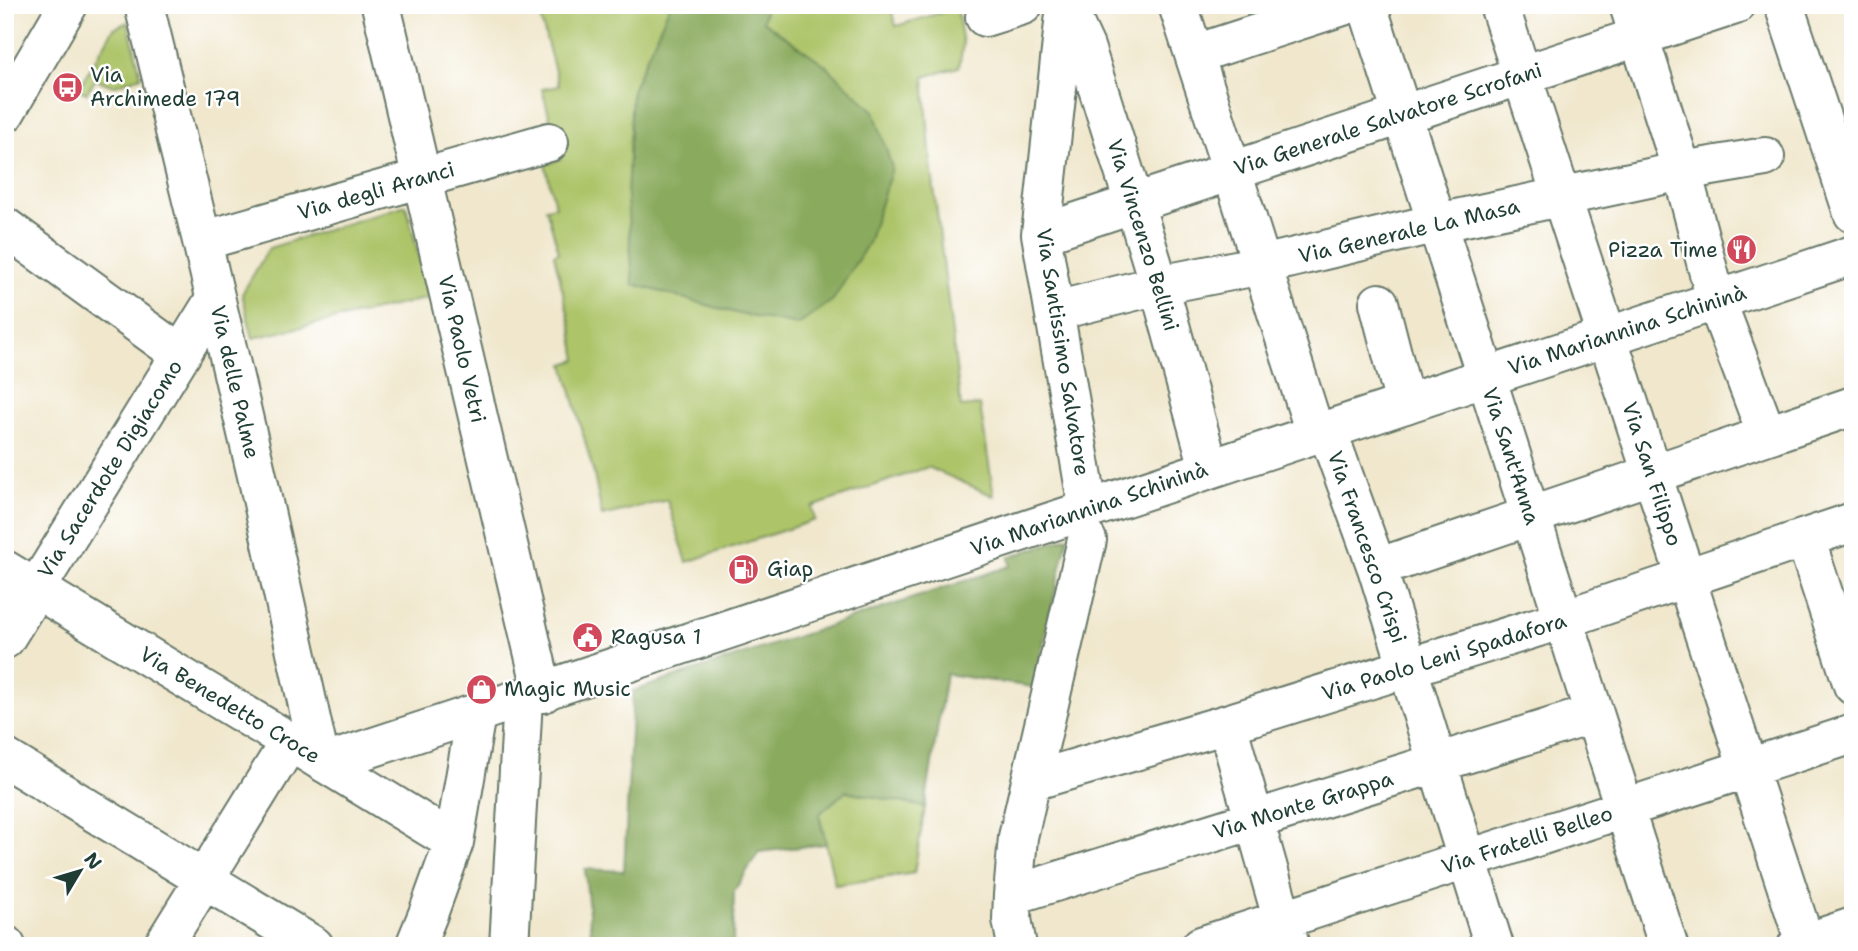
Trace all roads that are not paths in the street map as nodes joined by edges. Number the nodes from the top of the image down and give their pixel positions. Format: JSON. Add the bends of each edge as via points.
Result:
{"nodes":[{"id":1,"x":68,"y":5,"type":"edge"},
{"id":2,"x":145,"y":5,"type":"edge"},
{"id":3,"x":381,"y":5,"type":"edge"},
{"id":4,"x":1023,"y":5,"type":"edge"},
{"id":5,"x":1066,"y":5,"type":"edge"},
{"id":6,"x":1178,"y":5,"type":"edge"},
{"id":7,"x":1346,"y":5,"type":"edge"},
{"id":8,"x":1367,"y":5,"type":"edge"},
{"id":9,"x":1499,"y":5,"type":"edge"},
{"id":10,"x":1735,"y":5,"type":"edge"},
{"id":11,"x":1784,"y":5,"type":"edge"},
{"id":12,"x":985,"y":17,"type":"dead end"},
{"id":13,"x":1634,"y":21,"type":"edge"},
{"id":14,"x":1195,"y":54,"type":"junction"},
{"id":15,"x":1521,"y":75,"type":"junction"},
{"id":16,"x":5,"y":113,"type":"edge"},
{"id":17,"x":1402,"y":114,"type":"junction"},
{"id":18,"x":549,"y":142,"type":"dead end"},
{"id":19,"x":1765,"y":157,"type":"dead end"},
{"id":20,"x":1232,"y":170,"type":"junction"},
{"id":21,"x":1682,"y":171,"type":"junction"},
{"id":22,"x":422,"y":178,"type":"junction"},
{"id":23,"x":1561,"y":197,"type":"junction"},
{"id":24,"x":1134,"y":203,"type":"junction"},
{"id":25,"x":1853,"y":213,"type":"edge"},
{"id":26,"x":1437,"y":223,"type":"junction"},
{"id":27,"x":5,"y":227,"type":"edge"},
{"id":28,"x":1041,"y":234,"type":"junction"},
{"id":29,"x":202,"y":241,"type":"junction"},
{"id":30,"x":1853,"y":255,"type":"edge"},
{"id":31,"x":1262,"y":265,"type":"junction"},
{"id":32,"x":1159,"y":285,"type":"junction"},
{"id":33,"x":215,"y":299,"type":"junction"},
{"id":34,"x":1716,"y":300,"type":"junction"},
{"id":35,"x":1379,"y":303,"type":"dead end"},
{"id":36,"x":1055,"y":311,"type":"junction"},
{"id":37,"x":1606,"y":337,"type":"junction"},
{"id":38,"x":181,"y":355,"type":"junction"},
{"id":39,"x":1486,"y":377,"type":"junction"},
{"id":40,"x":1405,"y":404,"type":"junction"},
{"id":41,"x":1853,"y":406,"type":"edge"},
{"id":42,"x":1321,"y":432,"type":"junction"},
{"id":43,"x":1767,"y":435,"type":"junction"},
{"id":44,"x":1209,"y":468,"type":"junction"},
{"id":45,"x":1652,"y":474,"type":"junction"},
{"id":46,"x":1085,"y":491,"type":"dead end"},
{"id":47,"x":1530,"y":516,"type":"junction"},
{"id":48,"x":1853,"y":522,"type":"edge"},
{"id":49,"x":1805,"y":538,"type":"junction"},
{"id":50,"x":1087,"y":540,"type":"dead end"},
{"id":51,"x":1377,"y":568,"type":"junction"},
{"id":52,"x":1686,"y":578,"type":"junction"},
{"id":53,"x":21,"y":579,"type":"edge"},
{"id":54,"x":1564,"y":620,"type":"junction"},
{"id":55,"x":5,"y":639,"type":"edge"},
{"id":56,"x":1408,"y":668,"type":"junction"},
{"id":57,"x":1853,"y":685,"type":"edge"},
{"id":58,"x":533,"y":696,"type":"junction"},
{"id":59,"x":476,"y":714,"type":"junction"},
{"id":60,"x":1594,"y":714,"type":"junction"},
{"id":61,"x":1227,"y":724,"type":"junction"},
{"id":62,"x":1853,"y":734,"type":"edge"},
{"id":63,"x":312,"y":755,"type":"junction"},
{"id":64,"x":5,"y":758,"type":"edge"},
{"id":65,"x":1438,"y":763,"type":"junction"},
{"id":66,"x":1748,"y":768,"type":"junction"},
{"id":67,"x":1032,"y":781,"type":"junction"},
{"id":68,"x":1624,"y":808,"type":"junction"},
{"id":69,"x":1254,"y":821,"type":"junction"},
{"id":70,"x":454,"y":842,"type":"junction"},
{"id":71,"x":1467,"y":859,"type":"junction"},
{"id":72,"x":204,"y":879,"type":"junction"},
{"id":73,"x":1013,"y":895,"type":"junction"},
{"id":74,"x":1853,"y":928,"type":"edge"},
{"id":75,"x":1286,"y":932,"type":"edge"},
{"id":76,"x":1801,"y":944,"type":"edge"},
{"id":77,"x":1492,"y":945,"type":"edge"},
{"id":78,"x":1667,"y":945,"type":"edge"},
{"id":79,"x":163,"y":946,"type":"edge"},
{"id":80,"x":314,"y":946,"type":"edge"},
{"id":81,"x":415,"y":946,"type":"edge"},
{"id":82,"x":509,"y":946,"type":"edge"},
{"id":83,"x":1017,"y":946,"type":"edge"},
{"id":84,"x":1201,"y":946,"type":"edge"},
{"id":85,"x":1690,"y":946,"type":"edge"}],
"edges":[{"from":1,"to":16,"type":"street"},
{"from":2,"to":29,"type":"street","name":"Via delle Palme"},
{"from":3,"to":22,"type":"street","name":"Via Paolo Vetri"},
{"from":4,"to":12,"type":"street"},
{"from":5,"to":24,"type":"street","name":"Via Vincenzo Bellini","via":[[1085,47]]},
{"from":5,"to":28,"type":"street","name":"Via Santissimo Salvatore"},
{"from":6,"to":14,"type":"street","name":"Via Francesco Crispi"},
{"from":7,"to":14,"type":"street"},
{"from":8,"to":17,"type":"street","name":"Via Sant'Anna"},
{"from":9,"to":15,"type":"street","name":"Via San Filippo"},
{"from":10,"to":13,"type":"street","name":"Via Generale Salvatore Scrofani"},
{"from":11,"to":25,"type":"street"},
{"from":13,"to":15,"type":"street","name":"Via Generale Salvatore Scrofani"},
{"from":13,"to":21,"type":"street"},
{"from":14,"to":20,"type":"street","name":"Via Francesco Crispi"},
{"from":15,"to":17,"type":"street","name":"Via Generale Salvatore Scrofani"},
{"from":15,"to":23,"type":"street","name":"Via San Filippo"},
{"from":17,"to":20,"type":"street","name":"Via Generale Salvatore Scrofani"},
{"from":17,"to":26,"type":"street","name":"Via Sant'Anna"},
{"from":18,"to":22,"type":"street","name":"Via degli Aranci"},
{"from":19,"to":21,"type":"street","name":"Via Generale La Masa"},
{"from":20,"to":24,"type":"street","name":"Via Generale Salvatore Scrofani"},
{"from":20,"to":31,"type":"street","name":"Via Francesco Crispi"},
{"from":21,"to":23,"type":"street","name":"Via Generale La Masa"},
{"from":21,"to":34,"type":"street"},
{"from":22,"to":29,"type":"street","name":"Via degli Aranci"},
{"from":22,"to":58,"type":"street","name":"Via Paolo Vetri"},
{"from":23,"to":26,"type":"street","name":"Via Generale La Masa"},
{"from":23,"to":37,"type":"street","name":"Via San Filippo"},
{"from":24,"to":28,"type":"street","name":"Via Generale Salvatore Scrofani"},
{"from":24,"to":32,"type":"street","name":"Via Vincenzo Bellini"},
{"from":26,"to":31,"type":"street","name":"Via Generale La Masa"},
{"from":26,"to":39,"type":"street","name":"Via Sant'Anna"},
{"from":27,"to":38,"type":"street"},
{"from":28,"to":36,"type":"street","name":"Via Santissimo Salvatore"},
{"from":29,"to":33,"type":"street","name":"Via delle Palme"},
{"from":30,"to":34,"type":"street","name":"Via Mariannina Schininà"},
{"from":31,"to":32,"type":"street","name":"Via Generale La Masa"},
{"from":31,"to":42,"type":"street","name":"Via Francesco Crispi"},
{"from":32,"to":36,"type":"street","name":"Via Generale La Masa"},
{"from":32,"to":44,"type":"street","name":"Via Vincenzo Bellini"},
{"from":33,"to":38,"type":"street","name":"Via Sacerdote Digiacomo"},
{"from":33,"to":63,"type":"street","name":"Via delle Palme","via":[[258,480]]},
{"from":34,"to":37,"type":"street","name":"Via Mariannina Schininà"},
{"from":34,"to":43,"type":"street"},
{"from":35,"to":40,"type":"street"},
{"from":36,"to":46,"type":"street","name":"Via Santissimo Salvatore"},
{"from":37,"to":39,"type":"street","name":"Via Mariannina Schininà"},
{"from":37,"to":45,"type":"street","name":"Via San Filippo"},
{"from":38,"to":53,"type":"street","name":"Via Sacerdote Digiacomo"},
{"from":39,"to":40,"type":"street","name":"Via Mariannina Schininà"},
{"from":39,"to":47,"type":"street","name":"Via Sant'Anna"},
{"from":40,"to":42,"type":"street","name":"Via Mariannina Schininà"},
{"from":41,"to":43,"type":"street"},
{"from":42,"to":44,"type":"street","name":"Via Mariannina Schininà"},
{"from":42,"to":51,"type":"street","name":"Via Francesco Crispi"},
{"from":43,"to":45,"type":"street"},
{"from":44,"to":58,"type":"street","name":"Via Mariannina Schininà"},
{"from":45,"to":47,"type":"street"},
{"from":45,"to":52,"type":"street","name":"Via San Filippo"},
{"from":47,"to":51,"type":"street"},
{"from":47,"to":54,"type":"street","name":"Via Sant'Anna"},
{"from":48,"to":49,"type":"street","name":"Via Paolo Leni Spadafora"},
{"from":49,"to":52,"type":"street","name":"Via Paolo Leni Spadafora"},
{"from":49,"to":57,"type":"street"},
{"from":50,"to":67,"type":"street"},
{"from":51,"to":56,"type":"street","name":"Via Francesco Crispi"},
{"from":52,"to":54,"type":"street","name":"Via Paolo Leni Spadafora"},
{"from":52,"to":66,"type":"street","name":"Via San Filippo"},
{"from":53,"to":55,"type":"street","name":"Via Sacerdote Digiacomo"},
{"from":53,"to":63,"type":"street","name":"Via Benedetto Croce"},
{"from":54,"to":56,"type":"street","name":"Via Paolo Leni Spadafora"},
{"from":54,"to":60,"type":"street","name":"Via Sant'Anna"},
{"from":56,"to":61,"type":"street","name":"Via Paolo Leni Spadafora"},
{"from":56,"to":65,"type":"street","name":"Via Francesco Crispi"},
{"from":58,"to":59,"type":"street","name":"Via Mariannina Schininà"},
{"from":58,"to":82,"type":"street","name":"Via Paolo Vetri"},
{"from":59,"to":63,"type":"street","name":"Via Mariannina Schininà"},
{"from":59,"to":70,"type":"street"},
{"from":60,"to":65,"type":"street","name":"Via Monte Grappa"},
{"from":60,"to":68,"type":"street","name":"Via Sant'Anna"},
{"from":61,"to":67,"type":"street","name":"Via Paolo Leni Spadafora"},
{"from":61,"to":69,"type":"street"},
{"from":62,"to":66,"type":"street","name":"Via Fratelli Belleo"},
{"from":63,"to":70,"type":"street","name":"Via Benedetto Croce"},
{"from":63,"to":72,"type":"street"},
{"from":64,"to":72,"type":"street"},
{"from":65,"to":69,"type":"street","name":"Via Monte Grappa"},
{"from":65,"to":71,"type":"street","name":"Via Francesco Crispi"},
{"from":66,"to":68,"type":"street","name":"Via Fratelli Belleo"},
{"from":66,"to":76,"type":"street","name":"Via San Filippo"},
{"from":67,"to":73,"type":"street","via":[[1018,837]]},
{"from":68,"to":71,"type":"street","name":"Via Fratelli Belleo"},
{"from":68,"to":78,"type":"street","name":"Via Sant'Anna"},
{"from":69,"to":73,"type":"street","name":"Via Monte Grappa"},
{"from":69,"to":75,"type":"street"},
{"from":70,"to":81,"type":"street"},
{"from":71,"to":75,"type":"street","name":"Via Fratelli Belleo"},
{"from":71,"to":77,"type":"street","name":"Via Francesco Crispi"},
{"from":72,"to":79,"type":"street"},
{"from":72,"to":80,"type":"street"},
{"from":73,"to":83,"type":"street"},
{"from":74,"to":76,"type":"street"},
{"from":75,"to":84,"type":"street","name":"Via Fratelli Belleo"},
{"from":78,"to":85,"type":"street"}]}
